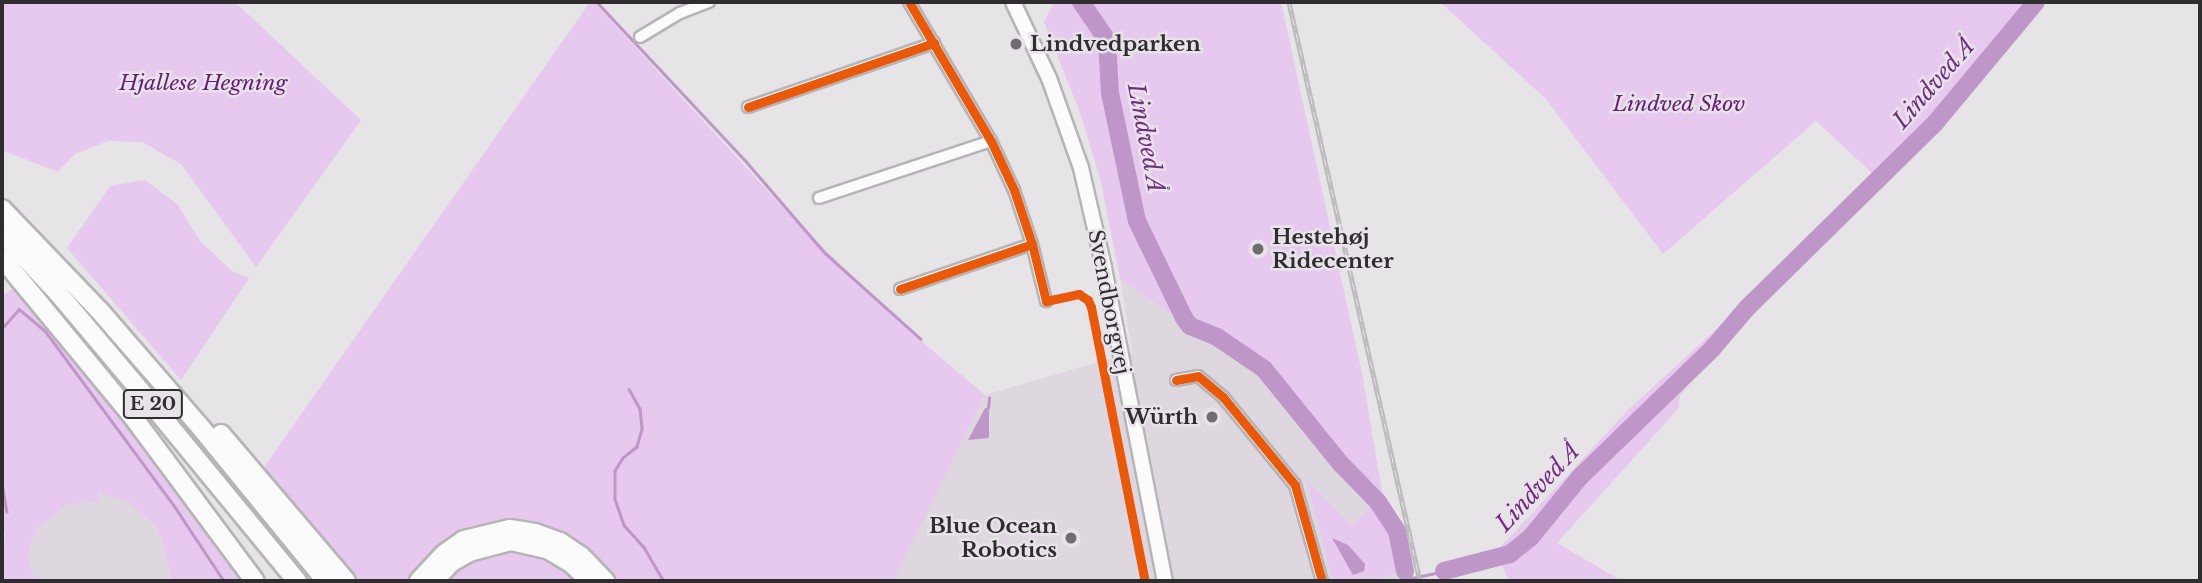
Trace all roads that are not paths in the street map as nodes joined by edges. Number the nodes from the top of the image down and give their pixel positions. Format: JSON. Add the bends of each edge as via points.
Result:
{"nodes":[{"id":1,"x":709,"y":2,"type":"edge"},
{"id":2,"x":909,"y":2,"type":"edge"},
{"id":3,"x":1007,"y":2,"type":"edge"},
{"id":4,"x":1013,"y":2,"type":"edge"},
{"id":5,"x":1028,"y":31,"type":"junction"},
{"id":6,"x":640,"y":37,"type":"dead end"},
{"id":7,"x":934,"y":43,"type":"junction"},
{"id":8,"x":748,"y":107,"type":"dead end"},
{"id":9,"x":991,"y":141,"type":"junction"},
{"id":10,"x":819,"y":198,"type":"dead end"},
{"id":11,"x":2,"y":209,"type":"edge"},
{"id":12,"x":2,"y":233,"type":"edge"},
{"id":13,"x":1032,"y":244,"type":"junction"},
{"id":14,"x":2,"y":258,"type":"edge"},
{"id":15,"x":900,"y":289,"type":"dead end"},
{"id":16,"x":1046,"y":301,"type":"dead end"},
{"id":17,"x":99,"y":310,"type":"junction"},
{"id":18,"x":1176,"y":380,"type":"dead end"},
{"id":19,"x":254,"y":581,"type":"edge"},
{"id":20,"x":297,"y":581,"type":"edge"},
{"id":21,"x":326,"y":581,"type":"edge"},
{"id":22,"x":345,"y":581,"type":"edge"},
{"id":23,"x":418,"y":581,"type":"edge"},
{"id":24,"x":434,"y":581,"type":"edge"},
{"id":25,"x":590,"y":581,"type":"edge"},
{"id":26,"x":606,"y":581,"type":"edge"},
{"id":27,"x":1165,"y":581,"type":"edge"},
{"id":28,"x":1322,"y":581,"type":"edge"}],
"edges":[{"from":1,"to":6,"type":"street"},
{"from":2,"to":7,"type":"street"},
{"from":3,"to":5,"type":"main road","name":"Svendborgvej"},
{"from":4,"to":5,"type":"main road","name":"Svendborgvej"},
{"from":5,"to":27,"type":"main road","name":"Svendborgvej","via":[[1081,168]]},
{"from":7,"to":8,"type":"street"},
{"from":7,"to":9,"type":"street"},
{"from":9,"to":10,"type":"street"},
{"from":9,"to":13,"type":"street"},
{"from":11,"to":17,"type":"highway","number":"E 20"},
{"from":12,"to":20,"type":"highway","number":"E 20","via":[[141,391]]},
{"from":13,"to":15,"type":"street"},
{"from":13,"to":16,"type":"street"},
{"from":14,"to":19,"type":"highway","via":[[133,416]]},
{"from":17,"to":21,"type":"highway","number":"E 20"},
{"from":17,"to":22,"type":"highway","via":[[178,383]]},
{"from":18,"to":28,"type":"street","via":[[1198,376],[1223,397],[1295,485]]},
{"from":23,"to":26,"type":"highway","via":[[464,540],[510,529],[559,542]]},
{"from":24,"to":25,"type":"highway","via":[[469,552],[511,541],[549,550]]}]}
